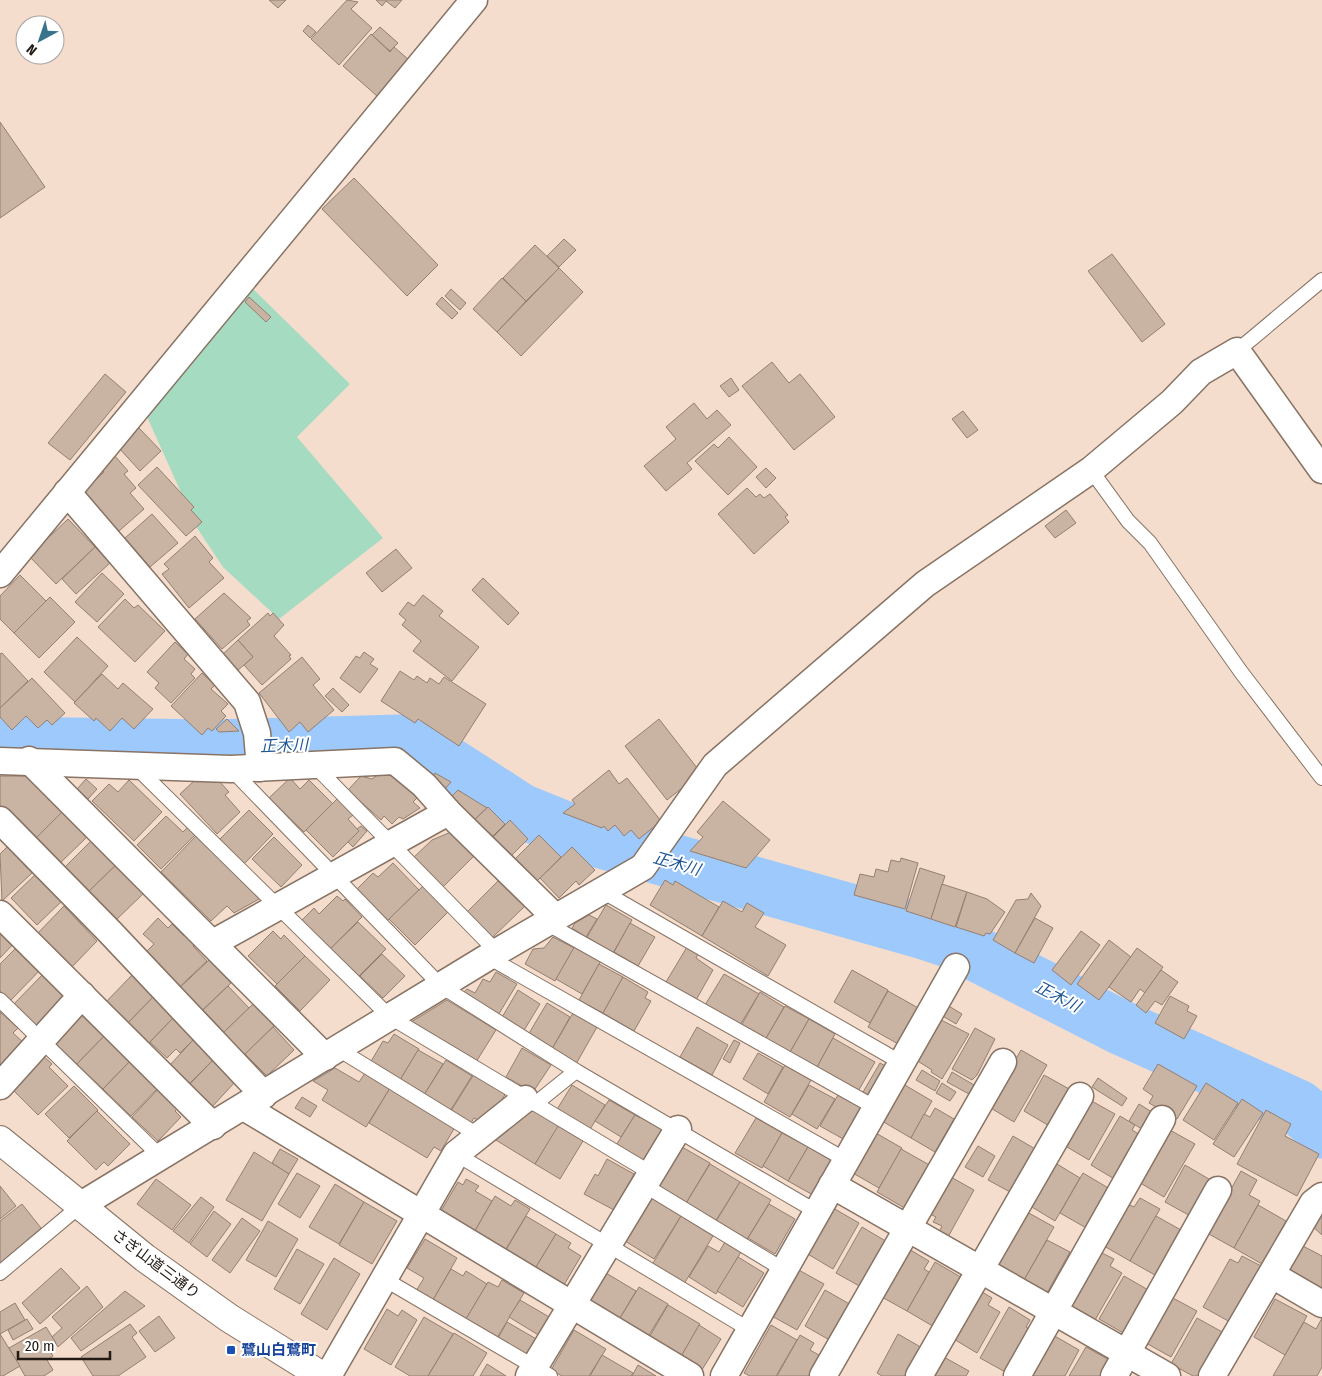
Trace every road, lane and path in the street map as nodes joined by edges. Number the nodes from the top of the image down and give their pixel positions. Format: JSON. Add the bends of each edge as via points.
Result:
{"nodes":[{"id":1,"x":474,"y":0,"type":"edge"},
{"id":2,"x":1322,"y":280,"type":"edge"},
{"id":3,"x":1237,"y":351,"type":"junction"},
{"id":4,"x":1091,"y":470,"type":"junction"},
{"id":5,"x":1322,"y":470,"type":"edge"},
{"id":6,"x":67,"y":492,"type":"junction"},
{"id":7,"x":0,"y":574,"type":"edge"},
{"id":8,"x":259,"y":753,"type":"junction"},
{"id":9,"x":29,"y":760,"type":"junction"},
{"id":10,"x":0,"y":761,"type":"edge"},
{"id":11,"x":315,"y":766,"type":"junction"},
{"id":12,"x":136,"y":767,"type":"junction"},
{"id":13,"x":231,"y":769,"type":"junction"},
{"id":14,"x":1322,"y":778,"type":"edge"},
{"id":15,"x":448,"y":812,"type":"junction"},
{"id":16,"x":0,"y":820,"type":"edge"},
{"id":17,"x":391,"y":844,"type":"junction"},
{"id":18,"x":334,"y":876,"type":"junction"},
{"id":19,"x":600,"y":890,"type":"junction"},
{"id":20,"x":278,"y":907,"type":"junction"},
{"id":21,"x":0,"y":914,"type":"edge"},
{"id":22,"x":551,"y":920,"type":"junction"},
{"id":23,"x":213,"y":943,"type":"junction"},
{"id":24,"x":493,"y":955,"type":"junction"},
{"id":25,"x":956,"y":967,"type":"dead end"},
{"id":26,"x":441,"y":986,"type":"junction"},
{"id":27,"x":82,"y":994,"type":"junction"},
{"id":28,"x":0,"y":1000,"type":"edge"},
{"id":29,"x":390,"y":1018,"type":"junction"},
{"id":30,"x":41,"y":1041,"type":"junction"},
{"id":31,"x":332,"y":1053,"type":"junction"},
{"id":32,"x":1003,"y":1062,"type":"dead end"},
{"id":33,"x":902,"y":1063,"type":"junction"},
{"id":34,"x":576,"y":1071,"type":"junction"},
{"id":35,"x":0,"y":1086,"type":"edge"},
{"id":36,"x":1080,"y":1096,"type":"dead end"},
{"id":37,"x":254,"y":1101,"type":"junction"},
{"id":38,"x":530,"y":1101,"type":"junction"},
{"id":39,"x":876,"y":1108,"type":"junction"},
{"id":40,"x":1162,"y":1119,"type":"dead end"},
{"id":41,"x":213,"y":1126,"type":"junction"},
{"id":42,"x":678,"y":1130,"type":"junction"},
{"id":43,"x":478,"y":1135,"type":"junction"},
{"id":44,"x":0,"y":1140,"type":"edge"},
{"id":45,"x":456,"y":1154,"type":"junction"},
{"id":46,"x":162,"y":1158,"type":"junction"},
{"id":47,"x":846,"y":1160,"type":"junction"},
{"id":48,"x":648,"y":1179,"type":"junction"},
{"id":49,"x":832,"y":1185,"type":"junction"},
{"id":50,"x":1218,"y":1190,"type":"dead end"},
{"id":51,"x":1322,"y":1196,"type":"edge"},
{"id":52,"x":81,"y":1205,"type":"junction"},
{"id":53,"x":817,"y":1212,"type":"junction"},
{"id":54,"x":422,"y":1214,"type":"junction"},
{"id":55,"x":908,"y":1228,"type":"junction"},
{"id":56,"x":608,"y":1245,"type":"junction"},
{"id":57,"x":980,"y":1269,"type":"junction"},
{"id":58,"x":784,"y":1270,"type":"junction"},
{"id":59,"x":0,"y":1273,"type":"edge"},
{"id":60,"x":1272,"y":1275,"type":"junction"},
{"id":61,"x":384,"y":1278,"type":"junction"},
{"id":62,"x":1322,"y":1304,"type":"edge"},
{"id":63,"x":571,"y":1305,"type":"junction"},
{"id":64,"x":1053,"y":1311,"type":"junction"},
{"id":65,"x":750,"y":1330,"type":"junction"},
{"id":66,"x":1126,"y":1353,"type":"junction"},
{"id":67,"x":537,"y":1373,"type":"edge"},
{"id":68,"x":726,"y":1375,"type":"edge"},
{"id":69,"x":322,"y":1376,"type":"edge"},
{"id":70,"x":328,"y":1376,"type":"edge"},
{"id":71,"x":690,"y":1376,"type":"edge"},
{"id":72,"x":824,"y":1376,"type":"edge"},
{"id":73,"x":919,"y":1376,"type":"edge"},
{"id":74,"x":1017,"y":1376,"type":"edge"},
{"id":75,"x":1114,"y":1376,"type":"edge"},
{"id":76,"x":1168,"y":1376,"type":"edge"},
{"id":77,"x":1212,"y":1376,"type":"edge"}],
"edges":[{"from":1,"to":6,"type":"street"},
{"from":2,"to":3,"type":"lane"},
{"from":3,"to":4,"type":"street","via":[[1201,372],[1172,402]]},
{"from":3,"to":5,"type":"street"},
{"from":4,"to":14,"type":"lane","via":[[1128,521],[1150,543]]},
{"from":4,"to":19,"type":"street","via":[[925,584],[715,766],[643,867]]},
{"from":6,"to":7,"type":"street"},
{"from":6,"to":8,"type":"street","via":[[247,702]]},
{"from":8,"to":11,"type":"street"},
{"from":8,"to":13,"type":"street"},
{"from":9,"to":10,"type":"street"},
{"from":9,"to":12,"type":"street"},
{"from":9,"to":23,"type":"street"},
{"from":11,"to":15,"type":"street","via":[[395,762],[424,785]]},
{"from":11,"to":17,"type":"lane"},
{"from":12,"to":13,"type":"street"},
{"from":12,"to":20,"type":"lane"},
{"from":13,"to":18,"type":"lane"},
{"from":15,"to":17,"type":"street"},
{"from":15,"to":22,"type":"street"},
{"from":16,"to":37,"type":"street","via":[[109,931]]},
{"from":17,"to":18,"type":"street"},
{"from":17,"to":24,"type":"lane"},
{"from":18,"to":20,"type":"street"},
{"from":18,"to":26,"type":"lane"},
{"from":19,"to":22,"type":"street"},
{"from":19,"to":33,"type":"lane"},
{"from":20,"to":23,"type":"street"},
{"from":20,"to":29,"type":"lane"},
{"from":21,"to":27,"type":"street"},
{"from":22,"to":24,"type":"street"},
{"from":22,"to":39,"type":"lane"},
{"from":23,"to":31,"type":"street"},
{"from":24,"to":26,"type":"street"},
{"from":24,"to":47,"type":"lane"},
{"from":25,"to":33,"type":"street"},
{"from":26,"to":29,"type":"street"},
{"from":26,"to":34,"type":"lane"},
{"from":27,"to":30,"type":"street"},
{"from":27,"to":41,"type":"street"},
{"from":28,"to":30,"type":"lane"},
{"from":29,"to":31,"type":"street"},
{"from":29,"to":38,"type":"lane"},
{"from":30,"to":35,"type":"street"},
{"from":30,"to":46,"type":"lane"},
{"from":31,"to":37,"type":"street"},
{"from":31,"to":43,"type":"lane"},
{"from":32,"to":55,"type":"street"},
{"from":33,"to":39,"type":"street"},
{"from":34,"to":38,"type":"lane"},
{"from":34,"to":42,"type":"lane"},
{"from":36,"to":57,"type":"street"},
{"from":37,"to":41,"type":"street"},
{"from":37,"to":54,"type":"street"},
{"from":38,"to":43,"type":"street"},
{"from":38,"to":48,"type":"lane"},
{"from":39,"to":47,"type":"street"},
{"from":40,"to":64,"type":"street"},
{"from":41,"to":46,"type":"street"},
{"from":42,"to":48,"type":"street"},
{"from":42,"to":53,"type":"lane"},
{"from":43,"to":45,"type":"street"},
{"from":44,"to":52,"type":"street","name":"さぎ山道三通り"},
{"from":45,"to":54,"type":"street"},
{"from":45,"to":56,"type":"lane"},
{"from":46,"to":52,"type":"street"},
{"from":47,"to":49,"type":"street"},
{"from":48,"to":56,"type":"street"},
{"from":48,"to":58,"type":"lane"},
{"from":49,"to":53,"type":"street"},
{"from":49,"to":55,"type":"street"},
{"from":50,"to":66,"type":"street"},
{"from":51,"to":60,"type":"street","via":[[1313,1202]]},
{"from":52,"to":59,"type":"lane"},
{"from":52,"to":69,"type":"street","name":"さぎ山道三通り","via":[[144,1258],[221,1313]]},
{"from":53,"to":58,"type":"street"},
{"from":54,"to":61,"type":"street"},
{"from":54,"to":63,"type":"street"},
{"from":55,"to":57,"type":"street"},
{"from":55,"to":72,"type":"street"},
{"from":56,"to":63,"type":"street"},
{"from":56,"to":65,"type":"lane"},
{"from":57,"to":64,"type":"street"},
{"from":57,"to":73,"type":"street"},
{"from":58,"to":65,"type":"street"},
{"from":60,"to":62,"type":"street"},
{"from":60,"to":77,"type":"street"},
{"from":61,"to":67,"type":"lane"},
{"from":61,"to":70,"type":"street"},
{"from":63,"to":67,"type":"street"},
{"from":63,"to":71,"type":"street"},
{"from":64,"to":66,"type":"street"},
{"from":64,"to":74,"type":"street"},
{"from":65,"to":68,"type":"street"},
{"from":66,"to":75,"type":"street"},
{"from":66,"to":76,"type":"street"}]}
